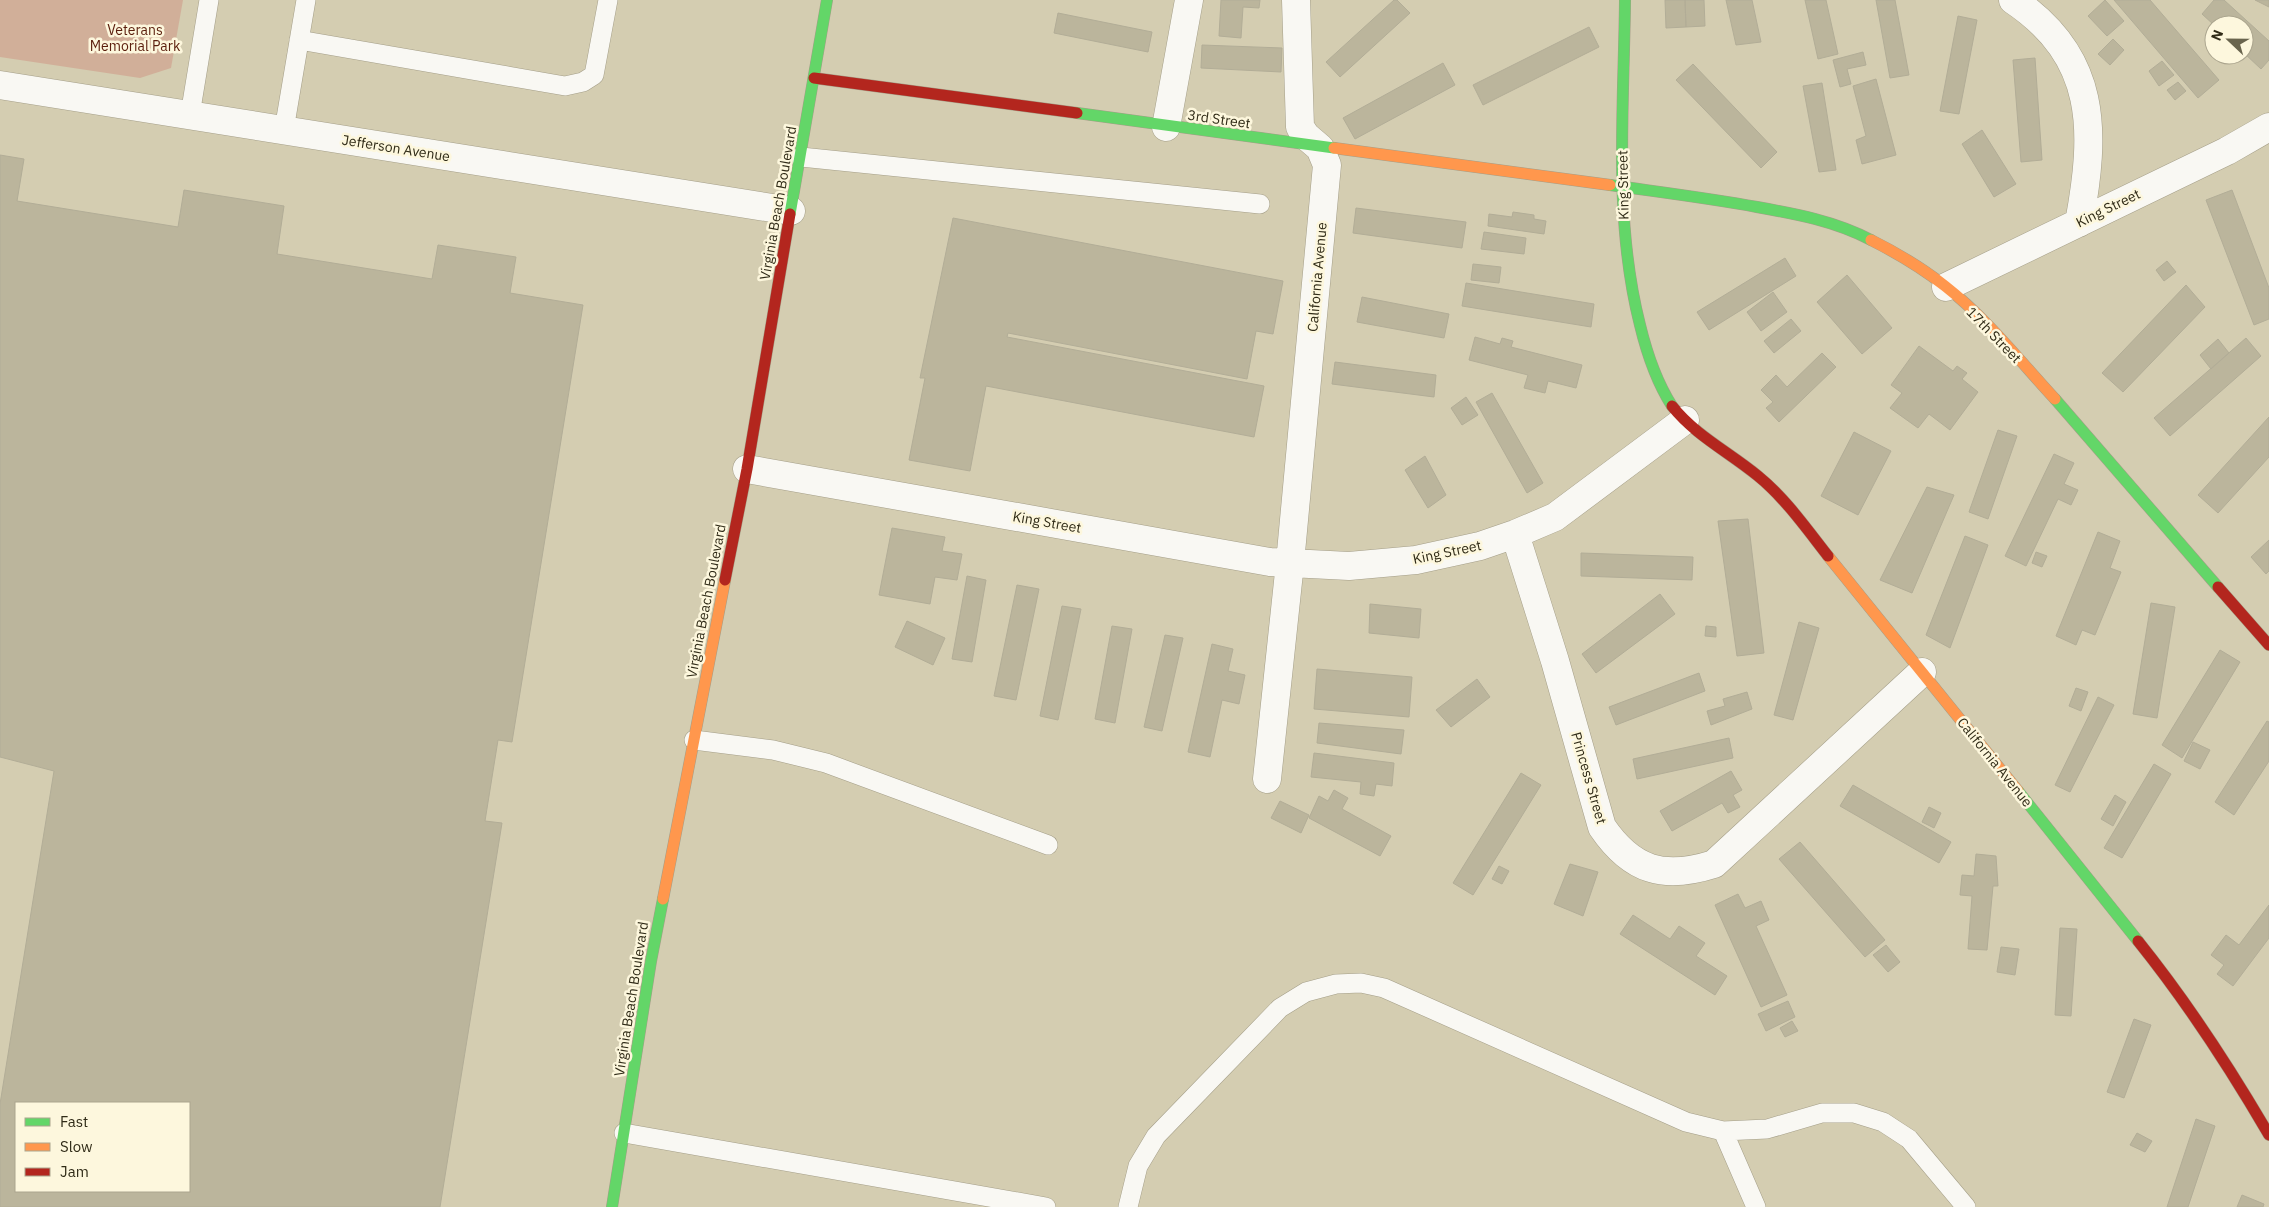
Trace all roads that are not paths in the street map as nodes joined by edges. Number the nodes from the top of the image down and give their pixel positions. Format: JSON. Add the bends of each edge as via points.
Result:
{"nodes":[{"id":1,"x":210,"y":0,"type":"edge"},
{"id":2,"x":306,"y":0,"type":"edge"},
{"id":3,"x":608,"y":0,"type":"edge"},
{"id":4,"x":827,"y":0,"type":"edge"},
{"id":5,"x":1189,"y":0,"type":"edge"},
{"id":6,"x":1296,"y":0,"type":"edge"},
{"id":7,"x":1625,"y":0,"type":"edge"},
{"id":8,"x":2012,"y":0,"type":"edge"},
{"id":9,"x":299,"y":40,"type":"junction"},
{"id":10,"x":814,"y":78,"type":"junction"},
{"id":11,"x":0,"y":85,"type":"edge"},
{"id":12,"x":190,"y":115,"type":"junction"},
{"id":13,"x":1166,"y":126,"type":"junction"},
{"id":14,"x":2269,"y":127,"type":"edge"},
{"id":15,"x":284,"y":130,"type":"junction"},
{"id":16,"x":1320,"y":148,"type":"junction"},
{"id":17,"x":801,"y":157,"type":"junction"},
{"id":18,"x":1621,"y":187,"type":"junction"},
{"id":19,"x":1260,"y":204,"type":"dead end"},
{"id":20,"x":791,"y":211,"type":"junction"},
{"id":21,"x":2079,"y":222,"type":"junction"},
{"id":22,"x":1946,"y":287,"type":"junction"},
{"id":23,"x":1685,"y":420,"type":"junction"},
{"id":24,"x":747,"y":469,"type":"junction"},
{"id":25,"x":1515,"y":534,"type":"junction"},
{"id":26,"x":1290,"y":564,"type":"junction"},
{"id":27,"x":2269,"y":645,"type":"edge"},
{"id":28,"x":1922,"y":672,"type":"junction"},
{"id":29,"x":694,"y":740,"type":"junction"},
{"id":30,"x":1267,"y":779,"type":"dead end"},
{"id":31,"x":1048,"y":845,"type":"dead end"},
{"id":32,"x":1723,"y":1130,"type":"junction"},
{"id":33,"x":624,"y":1133,"type":"junction"},
{"id":34,"x":2269,"y":1135,"type":"edge"},
{"id":35,"x":612,"y":1207,"type":"edge"},
{"id":36,"x":1046,"y":1207,"type":"edge"},
{"id":37,"x":1128,"y":1207,"type":"edge"},
{"id":38,"x":1756,"y":1207,"type":"edge"},
{"id":39,"x":1966,"y":1207,"type":"edge"}],
"edges":[{"from":1,"to":12,"type":"lane"},
{"from":2,"to":9,"type":"lane"},
{"from":3,"to":9,"type":"lane","via":[[594,75],[583,82],[565,86]]},
{"from":4,"to":10,"type":"street","name":"Virginia Beach Boulevard"},
{"from":5,"to":13,"type":"street"},
{"from":6,"to":16,"type":"street","name":"California Avenue","via":[[1300,127]]},
{"from":7,"to":18,"type":"street","name":"King Street"},
{"from":8,"to":21,"type":"street","via":[[2034,15],[2061,43],[2073,63],[2086,105],[2090,149]]},
{"from":9,"to":15,"type":"lane"},
{"from":10,"to":13,"type":"street","name":"3rd Street"},
{"from":10,"to":17,"type":"street","name":"Virginia Beach Boulevard"},
{"from":11,"to":12,"type":"street","name":"Jefferson Avenue"},
{"from":12,"to":15,"type":"street","name":"Jefferson Avenue"},
{"from":13,"to":16,"type":"street","name":"3rd Street"},
{"from":14,"to":21,"type":"street","name":"King Street"},
{"from":15,"to":20,"type":"street","name":"Jefferson Avenue"},
{"from":16,"to":18,"type":"street","name":"3rd Street"},
{"from":16,"to":26,"type":"street","name":"California Avenue","via":[[1328,165]]},
{"from":17,"to":19,"type":"lane"},
{"from":17,"to":20,"type":"street","name":"Virginia Beach Boulevard"},
{"from":18,"to":22,"type":"street","name":"17th Street","via":[[1806,216],[1856,232],[1904,256]]},
{"from":18,"to":23,"type":"street","name":"King Street","via":[[1625,257],[1639,326],[1656,380]]},
{"from":20,"to":24,"type":"street","name":"Virginia Beach Boulevard"},
{"from":21,"to":22,"type":"street","name":"King Street"},
{"from":22,"to":27,"type":"street","name":"17th Street","via":[[2057,401]]},
{"from":23,"to":25,"type":"street","name":"King Street","via":[[1555,517]]},
{"from":23,"to":28,"type":"street","name":"California Avenue","via":[[1754,472],[1790,508]]},
{"from":24,"to":26,"type":"street","name":"King Street"},
{"from":24,"to":29,"type":"street","name":"Virginia Beach Boulevard"},
{"from":25,"to":26,"type":"street","name":"King Street","via":[[1480,546],[1416,560],[1349,566]]},
{"from":25,"to":28,"type":"street","name":"Princess Street","via":[[1602,827],[1633,862],[1658,871],[1689,872],[1714,864]]},
{"from":26,"to":30,"type":"street","name":"California Avenue"},
{"from":28,"to":34,"type":"street","name":"California Avenue","via":[[2167,977]]},
{"from":29,"to":31,"type":"lane","via":[[773,750],[826,763]]},
{"from":29,"to":33,"type":"street","name":"Virginia Beach Boulevard","via":[[651,961]]},
{"from":32,"to":37,"type":"lane","via":[[1686,1122],[1384,988],[1360,983],[1336,984],[1306,992],[1280,1008],[1156,1136],[1138,1166]]},
{"from":32,"to":38,"type":"lane"},
{"from":32,"to":39,"type":"lane","via":[[1767,1129],[1822,1113],[1854,1113],[1883,1122],[1909,1139]]},
{"from":33,"to":35,"type":"street","name":"Virginia Beach Boulevard"},
{"from":33,"to":36,"type":"lane"}]}
